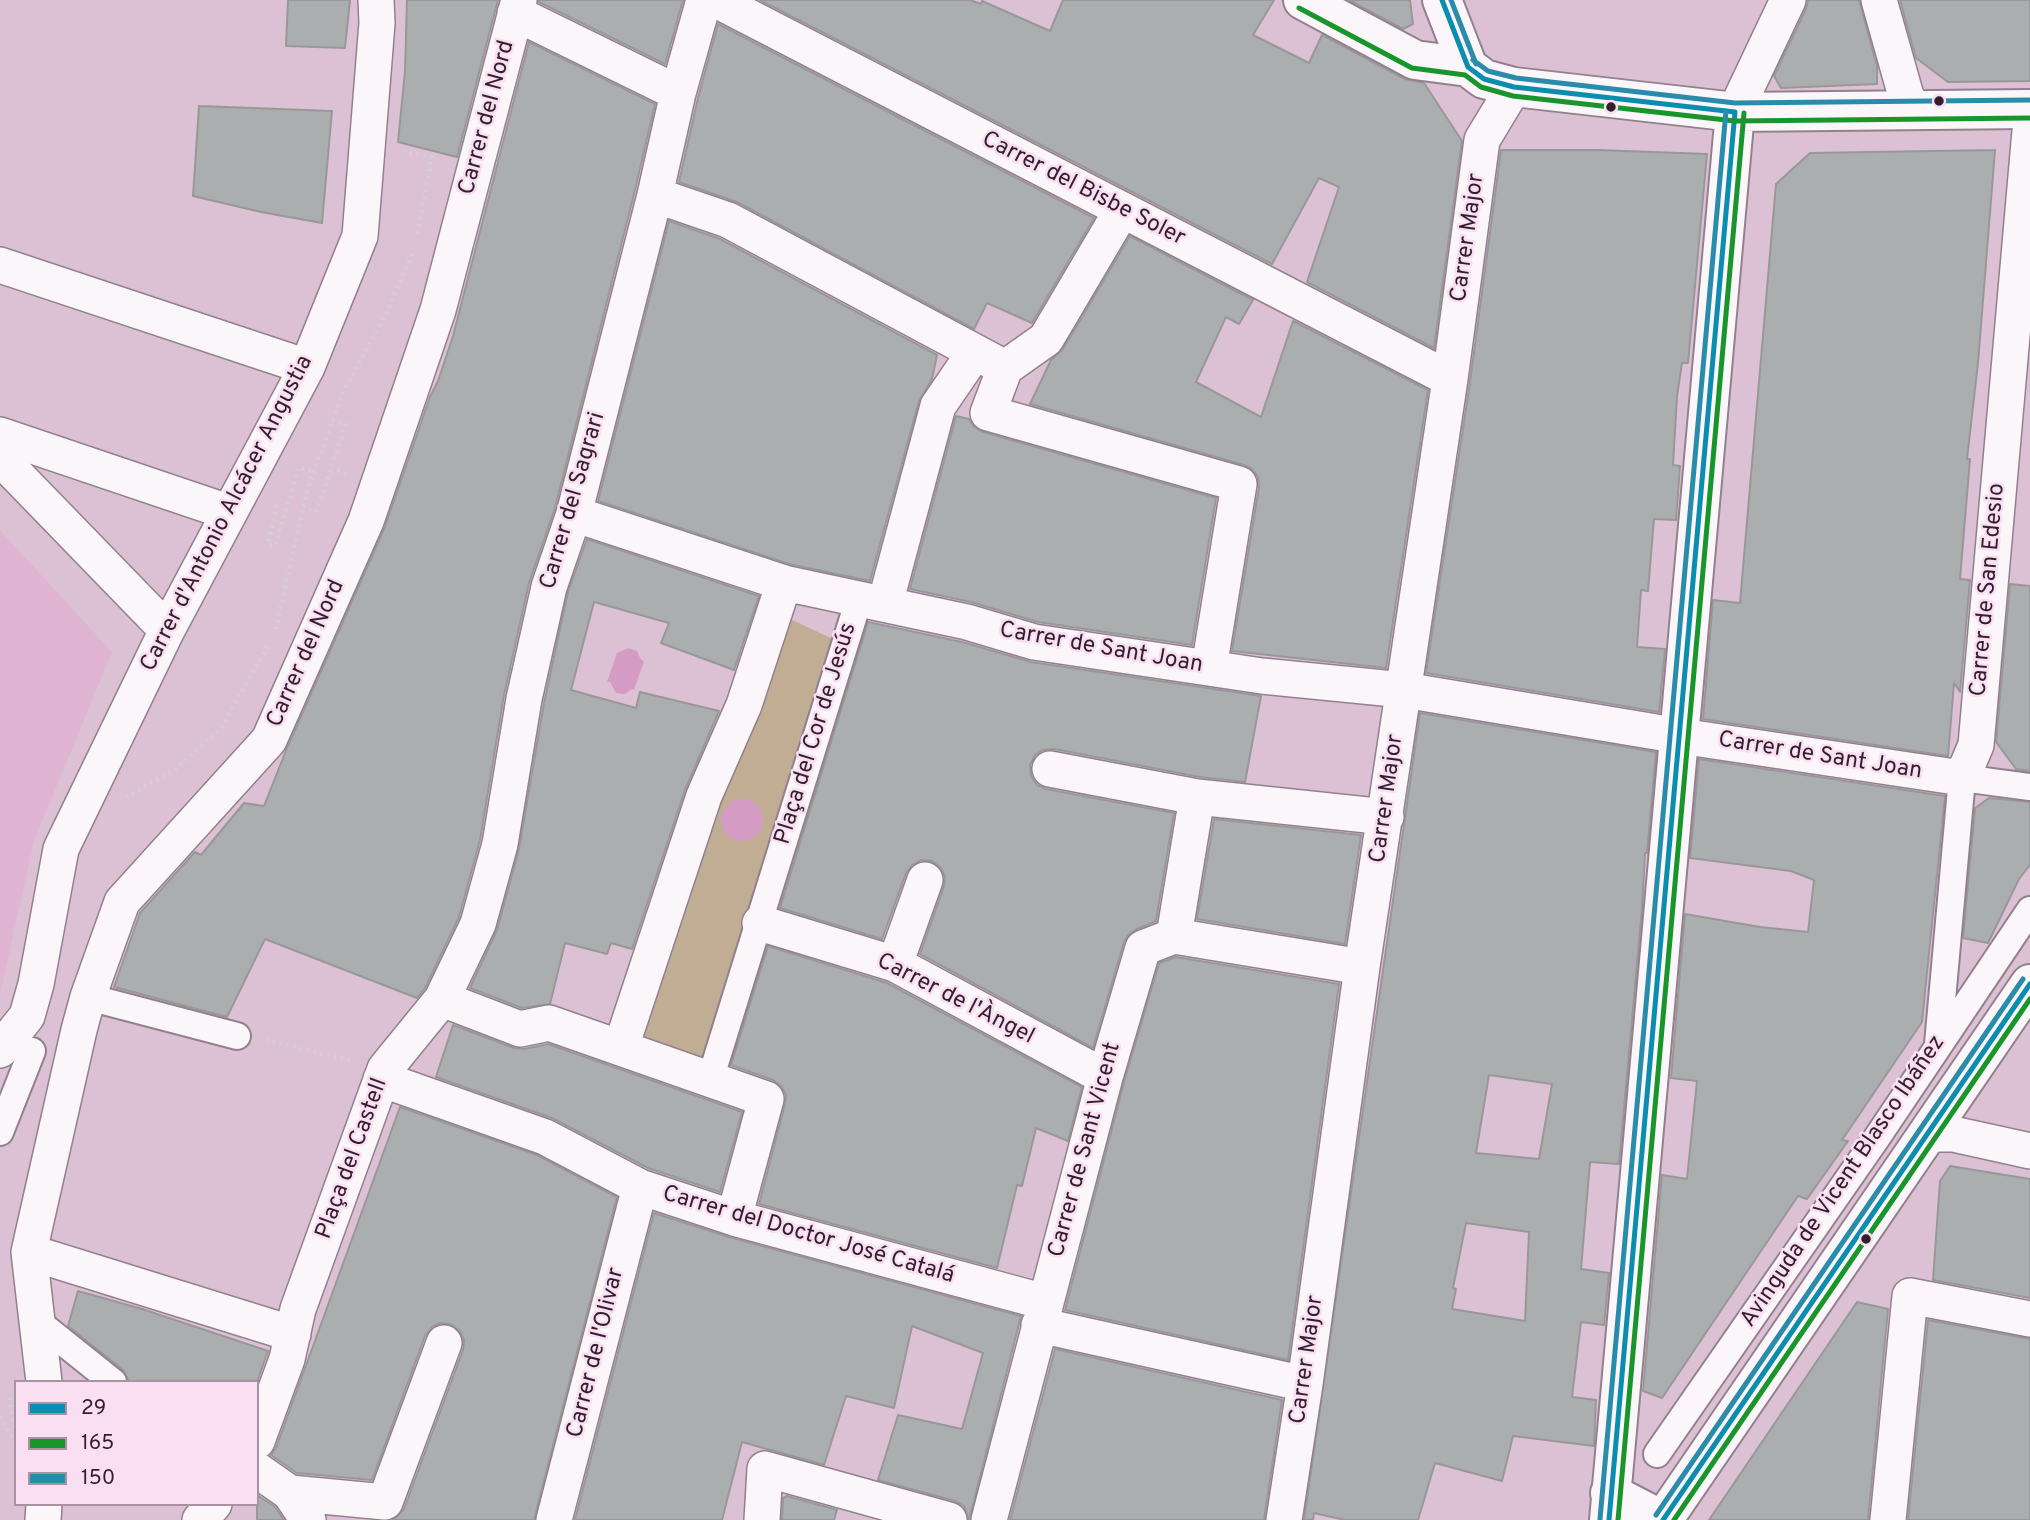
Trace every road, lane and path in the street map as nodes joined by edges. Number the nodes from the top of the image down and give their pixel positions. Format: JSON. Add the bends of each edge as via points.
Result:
{"nodes":[{"id":1,"x":376,"y":0,"type":"edge"},
{"id":2,"x":704,"y":0,"type":"edge"},
{"id":3,"x":716,"y":0,"type":"edge"},
{"id":4,"x":1303,"y":0,"type":"edge"},
{"id":5,"x":1442,"y":0,"type":"edge"},
{"id":6,"x":1788,"y":0,"type":"edge"},
{"id":7,"x":1879,"y":0,"type":"edge"},
{"id":8,"x":517,"y":6,"type":"edge"},
{"id":9,"x":1468,"y":67,"type":"junction"},
{"id":10,"x":1514,"y":86,"type":"junction"},
{"id":11,"x":678,"y":93,"type":"junction"},
{"id":12,"x":1914,"y":109,"type":"junction"},
{"id":13,"x":1735,"y":112,"type":"junction"},
{"id":14,"x":2029,"y":119,"type":"edge"},
{"id":15,"x":368,"y":142,"type":"junction"},
{"id":16,"x":655,"y":195,"type":"junction"},
{"id":17,"x":1122,"y":210,"type":"junction"},
{"id":18,"x":0,"y":265,"type":"edge"},
{"id":19,"x":963,"y":345,"type":"junction"},
{"id":20,"x":307,"y":367,"type":"junction"},
{"id":21,"x":1005,"y":368,"type":"junction"},
{"id":22,"x":1450,"y":379,"type":"junction"},
{"id":23,"x":332,"y":420,"type":"junction"},
{"id":24,"x":0,"y":435,"type":"edge"},
{"id":25,"x":57,"y":455,"type":"junction"},
{"id":26,"x":0,"y":458,"type":"edge"},
{"id":27,"x":314,"y":472,"type":"junction"},
{"id":28,"x":41,"y":500,"type":"junction"},
{"id":29,"x":277,"y":504,"type":"dead end"},
{"id":30,"x":303,"y":507,"type":"junction"},
{"id":31,"x":228,"y":512,"type":"junction"},
{"id":32,"x":574,"y":514,"type":"junction"},
{"id":33,"x":784,"y":583,"type":"junction"},
{"id":34,"x":872,"y":601,"type":"junction"},
{"id":35,"x":167,"y":629,"type":"junction"},
{"id":36,"x":275,"y":633,"type":"dead end"},
{"id":37,"x":269,"y":645,"type":"dead end"},
{"id":38,"x":1209,"y":668,"type":"junction"},
{"id":39,"x":1404,"y":690,"type":"junction"},
{"id":40,"x":1680,"y":736,"type":"junction"},
{"id":41,"x":1050,"y":769,"type":"dead end"},
{"id":42,"x":1962,"y":778,"type":"junction"},
{"id":43,"x":2030,"y":787,"type":"edge"},
{"id":44,"x":1197,"y":797,"type":"junction"},
{"id":45,"x":121,"y":809,"type":"dead end"},
{"id":46,"x":1386,"y":817,"type":"junction"},
{"id":47,"x":925,"y":880,"type":"dead end"},
{"id":48,"x":2030,"y":910,"type":"edge"},
{"id":49,"x":760,"y":923,"type":"junction"},
{"id":50,"x":1174,"y":936,"type":"junction"},
{"id":51,"x":895,"y":964,"type":"junction"},
{"id":52,"x":1363,"y":967,"type":"junction"},
{"id":53,"x":2030,"y":984,"type":"edge"},
{"id":54,"x":88,"y":997,"type":"junction"},
{"id":55,"x":442,"y":999,"type":"junction"},
{"id":56,"x":27,"y":1016,"type":"junction"},
{"id":57,"x":79,"y":1030,"type":"junction"},
{"id":58,"x":237,"y":1036,"type":"joint"},
{"id":59,"x":1938,"y":1046,"type":"junction"},
{"id":60,"x":621,"y":1047,"type":"junction"},
{"id":61,"x":16,"y":1051,"type":"edge"},
{"id":62,"x":383,"y":1074,"type":"junction"},
{"id":63,"x":1105,"y":1077,"type":"junction"},
{"id":64,"x":710,"y":1080,"type":"junction"},
{"id":65,"x":0,"y":1132,"type":"edge"},
{"id":66,"x":1926,"y":1134,"type":"junction"},
{"id":67,"x":2030,"y":1151,"type":"edge"},
{"id":68,"x":640,"y":1187,"type":"junction"},
{"id":69,"x":734,"y":1218,"type":"junction"},
{"id":70,"x":29,"y":1252,"type":"junction"},
{"id":71,"x":1042,"y":1314,"type":"junction"},
{"id":72,"x":2030,"y":1319,"type":"edge"},
{"id":73,"x":38,"y":1322,"type":"junction"},
{"id":74,"x":444,"y":1343,"type":"dead end"},
{"id":75,"x":290,"y":1346,"type":"junction"},
{"id":76,"x":44,"y":1380,"type":"edge"},
{"id":77,"x":110,"y":1380,"type":"edge"},
{"id":78,"x":1305,"y":1384,"type":"junction"},
{"id":79,"x":0,"y":1417,"type":"edge"},
{"id":80,"x":259,"y":1435,"type":"edge"},
{"id":81,"x":14,"y":1439,"type":"edge"},
{"id":82,"x":1657,"y":1454,"type":"dead end"},
{"id":83,"x":259,"y":1472,"type":"edge"},
{"id":84,"x":212,"y":1506,"type":"edge"},
{"id":85,"x":299,"y":1507,"type":"edge"},
{"id":86,"x":1610,"y":1507,"type":"edge"},
{"id":87,"x":929,"y":1517,"type":"edge"},
{"id":88,"x":200,"y":1520,"type":"edge"},
{"id":89,"x":554,"y":1520,"type":"edge"},
{"id":90,"x":762,"y":1520,"type":"edge"},
{"id":91,"x":989,"y":1520,"type":"edge"},
{"id":92,"x":1284,"y":1520,"type":"edge"},
{"id":93,"x":1663,"y":1520,"type":"edge"},
{"id":94,"x":1888,"y":1520,"type":"edge"}],
"edges":[{"from":1,"to":15,"type":"street","name":"Carrer d'Antonio Alcácer Angustia"},
{"from":2,"to":11,"type":"street","name":"Carrer del Sagrari"},
{"from":3,"to":17,"type":"street","name":"Carrer del Bisbe Soler"},
{"from":4,"to":9,"type":"main road","via":[[1415,60]]},
{"from":5,"to":9,"type":"main road"},
{"from":6,"to":13,"type":"street"},
{"from":7,"to":12,"type":"street","via":[[1906,96]]},
{"from":8,"to":11,"type":"street"},
{"from":8,"to":54,"type":"street","name":"Carrer del Nord","via":[[438,310],[366,521],[269,740],[122,902]]},
{"from":9,"to":10,"type":"main road","via":[[1484,79]]},
{"from":10,"to":13,"type":"main road"},
{"from":10,"to":22,"type":"street","name":"Carrer Major","via":[[1482,140]]},
{"from":11,"to":16,"type":"street","name":"Carrer del Sagrari"},
{"from":12,"to":13,"type":"main road"},
{"from":12,"to":14,"type":"main road"},
{"from":13,"to":40,"type":"main road"},
{"from":14,"to":42,"type":"street","name":"Carrer de San Edesio","via":[[1976,745]]},
{"from":15,"to":20,"type":"street","name":"Carrer d'Antonio Alcácer Angustia","via":[[360,236]]},
{"from":15,"to":23,"type":"path","via":[[432,157],[414,249]]},
{"from":16,"to":19,"type":"street","via":[[728,220]]},
{"from":16,"to":32,"type":"street","name":"Carrer del Sagrari"},
{"from":17,"to":21,"type":"street","via":[[1046,339]]},
{"from":17,"to":22,"type":"street","name":"Carrer del Bisbe Soler"},
{"from":18,"to":20,"type":"street"},
{"from":19,"to":21,"type":"street"},
{"from":19,"to":34,"type":"street"},
{"from":20,"to":31,"type":"street","name":"Carrer d'Antonio Alcácer Angustia"},
{"from":21,"to":38,"type":"street","via":[[988,413],[1239,484]]},
{"from":22,"to":39,"type":"street","name":"Carrer Major"},
{"from":23,"to":27,"type":"path"},
{"from":23,"to":30,"type":"path","via":[[346,424],[316,512]]},
{"from":24,"to":25,"type":"street"},
{"from":25,"to":28,"type":"street"},
{"from":25,"to":31,"type":"street"},
{"from":26,"to":28,"type":"street"},
{"from":27,"to":29,"type":"path","via":[[299,467],[275,546],[268,544]]},
{"from":27,"to":30,"type":"path"},
{"from":28,"to":35,"type":"street"},
{"from":30,"to":36,"type":"path"},
{"from":31,"to":35,"type":"street","name":"Carrer d'Antonio Alcácer Angustia"},
{"from":32,"to":33,"type":"street","name":"Plaça del Cor de Jesús"},
{"from":32,"to":55,"type":"street","name":"Carrer del Sagrari","via":[[549,587],[524,699],[500,844],[478,924]]},
{"from":33,"to":34,"type":"street","name":"Plaça del Cor de Jesús"},
{"from":33,"to":60,"type":"street","via":[[744,705],[704,796]]},
{"from":34,"to":38,"type":"street","name":"Carrer de Sant Joan","via":[[1034,642]]},
{"from":34,"to":49,"type":"street","name":"Plaça del Cor de Jesús"},
{"from":35,"to":56,"type":"street","name":"Carrer d'Antonio Alcácer Angustia","via":[[61,849]]},
{"from":37,"to":45,"type":"path","via":[[221,728],[176,769],[126,797]]},
{"from":38,"to":39,"type":"street","name":"Carrer de Sant Joan"},
{"from":39,"to":40,"type":"street","name":"Carrer de Sant Joan"},
{"from":39,"to":46,"type":"street","name":"Carrer Major"},
{"from":40,"to":42,"type":"street","name":"Carrer de Sant Joan"},
{"from":40,"to":86,"type":"main road"},
{"from":41,"to":44,"type":"street"},
{"from":42,"to":43,"type":"street","name":"Carrer de Sant Joan"},
{"from":42,"to":59,"type":"street","name":"Carrer de San Edesio"},
{"from":44,"to":46,"type":"street"},
{"from":44,"to":50,"type":"street"},
{"from":46,"to":52,"type":"street","name":"Carrer Major"},
{"from":47,"to":51,"type":"street"},
{"from":48,"to":59,"type":"street","name":"Avinguda de Vicent Blasco Ibáñez"},
{"from":49,"to":51,"type":"street","name":"Carrer de l'Àngel"},
{"from":49,"to":64,"type":"street","name":"Plaça del Cor de Jesús"},
{"from":50,"to":52,"type":"street"},
{"from":50,"to":63,"type":"street","name":"Carrer de Sant Vicent","via":[[1143,948]]},
{"from":51,"to":63,"type":"street","name":"Carrer de l'Àngel"},
{"from":52,"to":78,"type":"street","name":"Carrer Major"},
{"from":53,"to":66,"type":"main road","name":"Avinguda de Vicent Blasco Ibáñez"},
{"from":54,"to":57,"type":"street","name":"Carrer del Nord"},
{"from":54,"to":58,"type":"street"},
{"from":55,"to":60,"type":"street","via":[[520,1028],[549,1023]]},
{"from":55,"to":62,"type":"street","name":"Plaça del Castell"},
{"from":56,"to":57,"type":"street","via":[[49,1017]]},
{"from":56,"to":61,"type":"street"},
{"from":57,"to":70,"type":"street","name":"Carrer del Nord"},
{"from":58,"to":62,"type":"path","via":[[268,1040]]},
{"from":59,"to":82,"type":"street","name":"Avinguda de Vicent Blasco Ibáñez"},
{"from":60,"to":64,"type":"street"},
{"from":61,"to":65,"type":"street"},
{"from":62,"to":68,"type":"street","name":"Carrer del Doctor José Catalá","via":[[545,1137]]},
{"from":62,"to":75,"type":"street","name":"Plaça del Castell","via":[[298,1309]]},
{"from":63,"to":71,"type":"street","name":"Carrer de Sant Vicent"},
{"from":64,"to":69,"type":"street","via":[[766,1099]]},
{"from":66,"to":67,"type":"street","via":[[1953,1134]]},
{"from":66,"to":93,"type":"main road","name":"Avinguda de Vicent Blasco Ibáñez"},
{"from":68,"to":69,"type":"street","name":"Carrer del Doctor José Catalá"},
{"from":68,"to":89,"type":"street","name":"Carrer de l'Olivar"},
{"from":69,"to":71,"type":"street","name":"Carrer del Doctor José Catalá"},
{"from":70,"to":73,"type":"street"},
{"from":70,"to":75,"type":"street"},
{"from":71,"to":78,"type":"street","name":"Carrer del Doctor José Catalá"},
{"from":71,"to":91,"type":"street","name":"Carrer de Sant Vicent"},
{"from":72,"to":94,"type":"street","via":[[1910,1296]]},
{"from":73,"to":76,"type":"street"},
{"from":73,"to":77,"type":"street"},
{"from":74,"to":85,"type":"street","via":[[385,1502]]},
{"from":75,"to":80,"type":"street","name":"Plaça del Castell"},
{"from":78,"to":92,"type":"street","name":"Carrer Major"},
{"from":79,"to":81,"type":"path"},
{"from":83,"to":85,"type":"street"},
{"from":84,"to":88,"type":"street"},
{"from":86,"to":93,"type":"main road"},
{"from":87,"to":90,"type":"street","via":[[765,1468]]}]}
